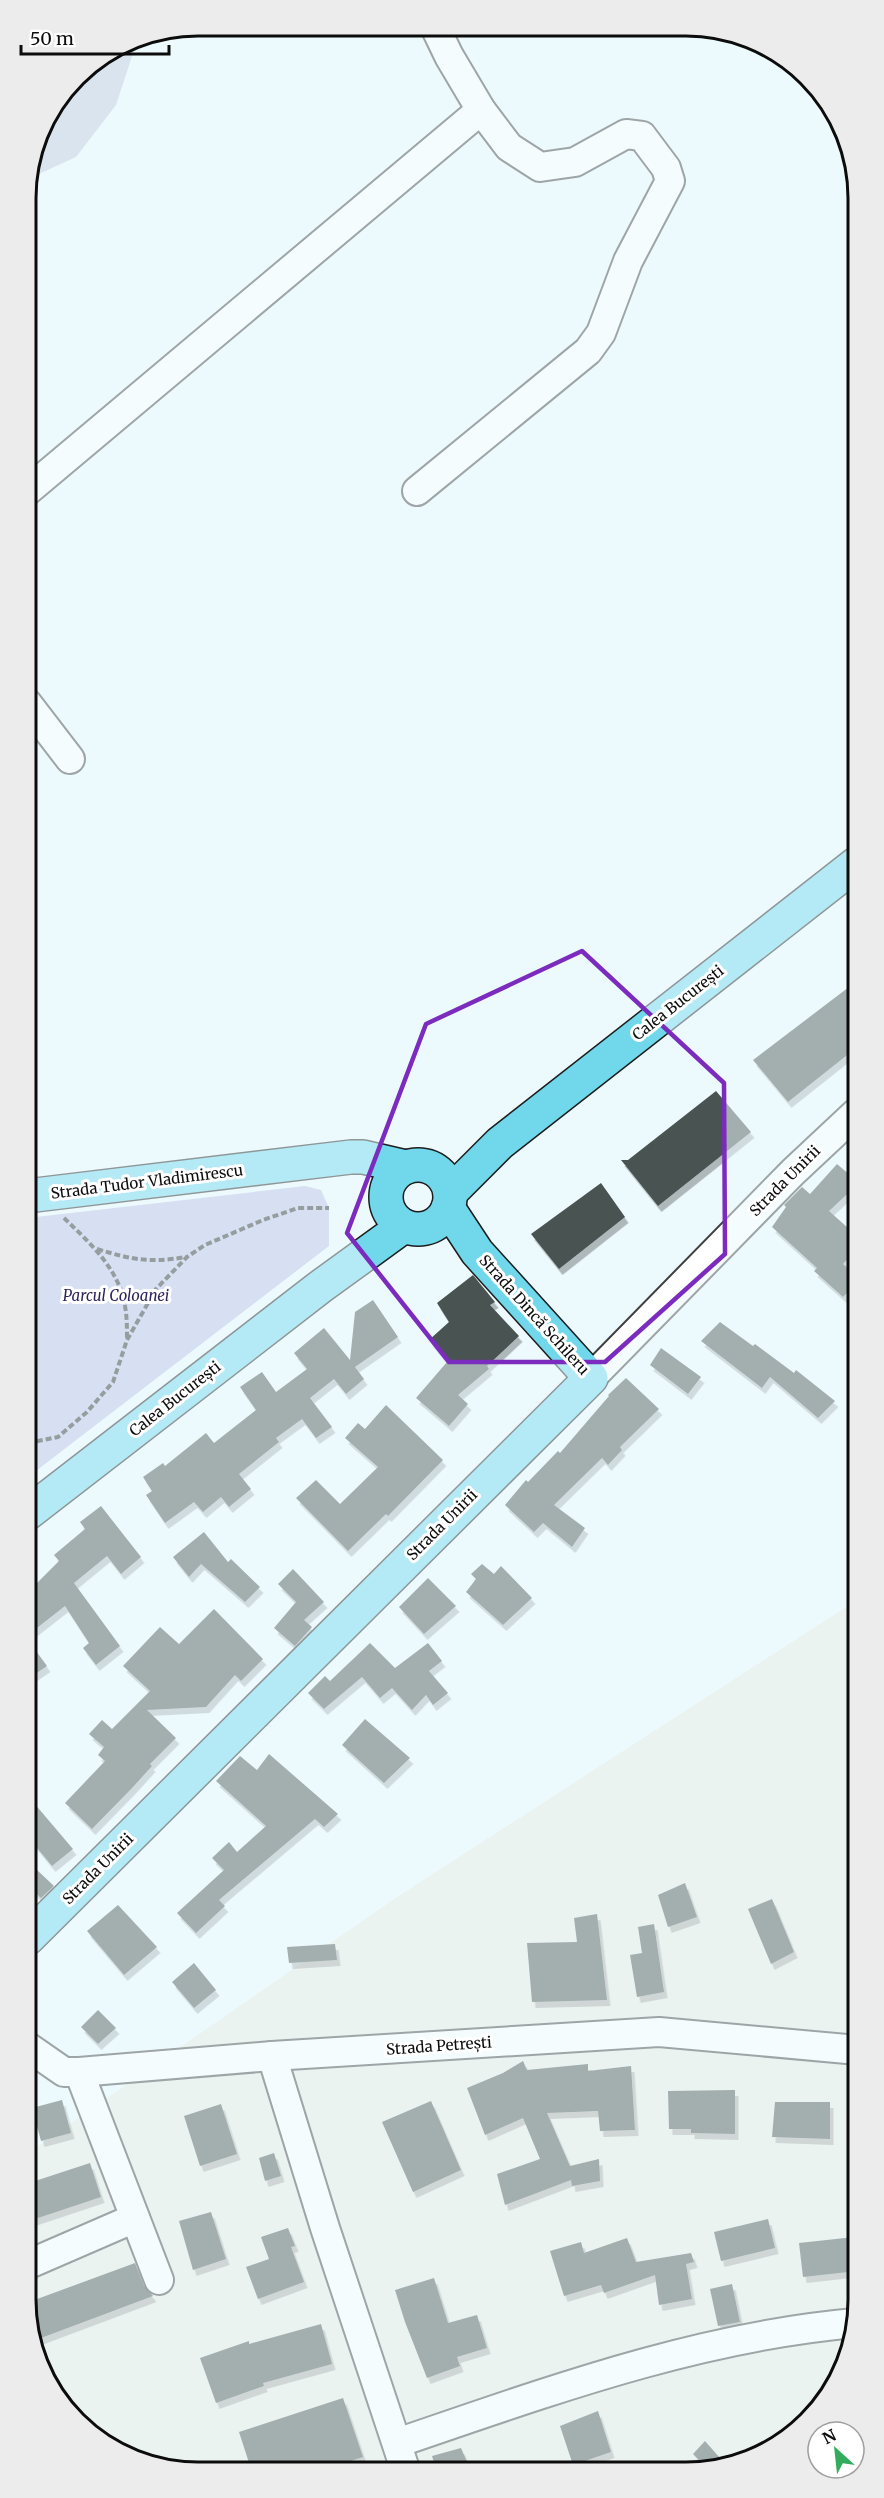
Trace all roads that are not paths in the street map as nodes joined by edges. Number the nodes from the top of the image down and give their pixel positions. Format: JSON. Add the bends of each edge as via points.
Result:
{"nodes":[{"id":1,"x":439,"y":36,"type":"edge"},
{"id":2,"x":481,"y":110,"type":"junction"},
{"id":3,"x":36,"y":484,"type":"edge"},
{"id":4,"x":417,"y":491,"type":"dead end"},
{"id":5,"x":36,"y":715,"type":"edge"},
{"id":6,"x":70,"y":759,"type":"dead end"},
{"id":7,"x":848,"y":870,"type":"edge"},
{"id":8,"x":848,"y":1120,"type":"edge"},
{"id":9,"x":500,"y":1143,"type":"junction"},
{"id":10,"x":36,"y":1195,"type":"edge"},
{"id":11,"x":405,"y":1197,"type":"junction"},
{"id":12,"x":449,"y":1200,"type":"junction"},
{"id":13,"x":477,"y":1251,"type":"junction"},
{"id":14,"x":591,"y":1378,"type":"junction"},
{"id":15,"x":36,"y":1507,"type":"edge"},
{"id":16,"x":36,"y":1930,"type":"edge"},
{"id":17,"x":848,"y":2049,"type":"edge"},
{"id":18,"x":36,"y":2053,"type":"edge"},
{"id":19,"x":272,"y":2056,"type":"junction"},
{"id":20,"x":79,"y":2072,"type":"junction"},
{"id":21,"x":135,"y":2218,"type":"junction"},
{"id":22,"x":36,"y":2261,"type":"edge"},
{"id":23,"x":159,"y":2280,"type":"dead end"},
{"id":24,"x":846,"y":2324,"type":"edge"},
{"id":25,"x":397,"y":2442,"type":"junction"},
{"id":26,"x":403,"y":2462,"type":"edge"}],
"edges":[{"from":1,"to":2,"type":"street"},
{"from":2,"to":3,"type":"street"},
{"from":2,"to":4,"type":"street","via":[[509,147],[540,167],[574,162],[626,134],[642,136],[666,168],[669,181],[628,261],[601,333],[588,351]]},
{"from":5,"to":6,"type":"street"},
{"from":7,"to":9,"type":"main road","name":"Calea București"},
{"from":8,"to":14,"type":"street","name":"Strada Unirii"},
{"from":9,"to":11,"type":"main road","name":"Calea București"},
{"from":9,"to":12,"type":"main road","name":"Calea București"},
{"from":10,"to":11,"type":"main road","name":"Strada Tudor Vladimirescu","via":[[267,1168],[345,1174],[367,1179]]},
{"from":11,"to":12,"type":"main road","name":"Calea București","via":[[437,1222]]},
{"from":11,"to":12,"type":"main road","via":[[439,1173],[446,1182]]},
{"from":11,"to":13,"type":"main road","name":"Strada Dincă Schileru"},
{"from":11,"to":15,"type":"main road","name":"Calea București","via":[[323,1285]]},
{"from":12,"to":13,"type":"main road","name":"Strada Dincă Schileru"},
{"from":13,"to":14,"type":"main road","name":"Strada Dincă Schileru"},
{"from":14,"to":16,"type":"main road","name":"Strada Unirii"},
{"from":17,"to":19,"type":"street","name":"Strada Petrești","via":[[659,2032]]},
{"from":18,"to":20,"type":"street","name":"Strada Petrești","via":[[64,2072]]},
{"from":19,"to":20,"type":"street","name":"Strada Petrești"},
{"from":19,"to":25,"type":"street"},
{"from":20,"to":21,"type":"street"},
{"from":21,"to":22,"type":"street"},
{"from":21,"to":23,"type":"street"},
{"from":24,"to":25,"type":"street","via":[[797,2328],[690,2350]]},
{"from":25,"to":26,"type":"street"}]}
